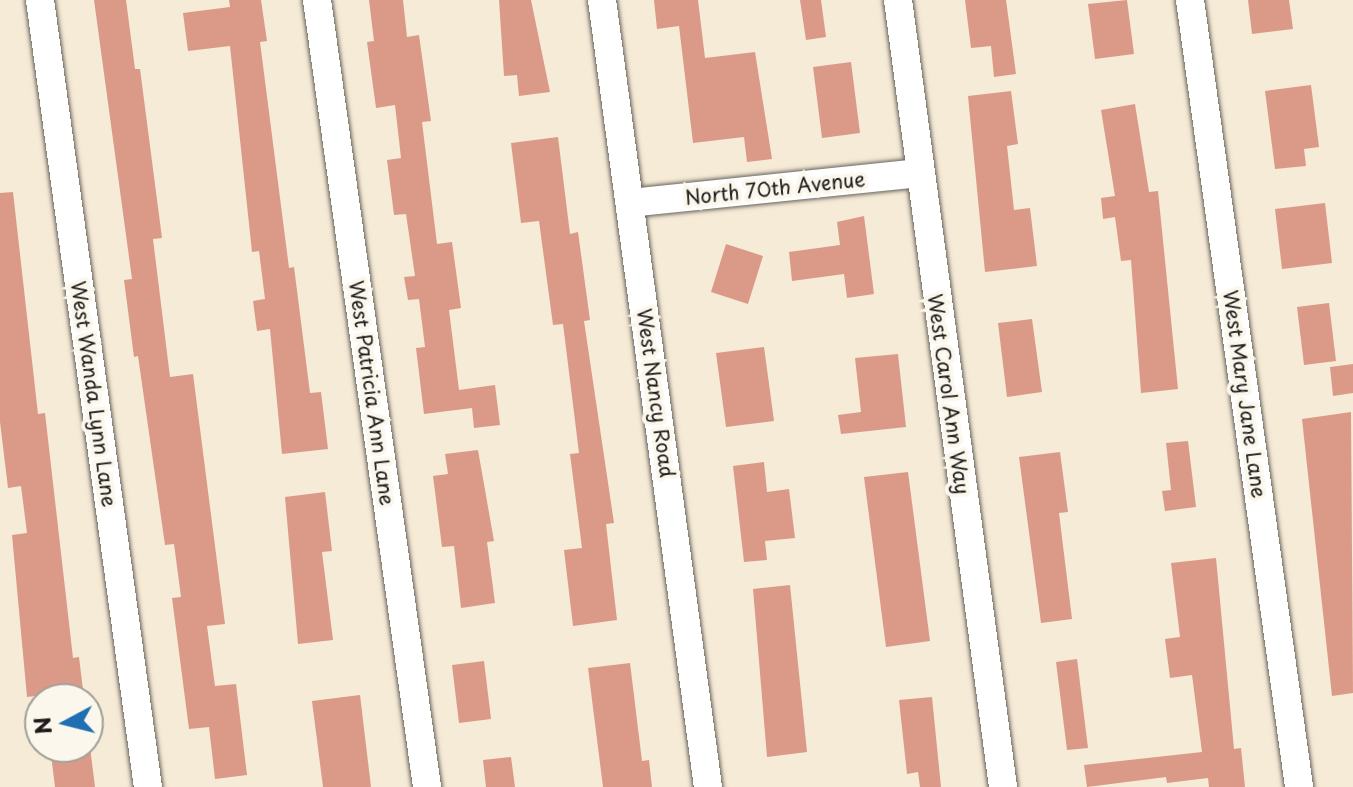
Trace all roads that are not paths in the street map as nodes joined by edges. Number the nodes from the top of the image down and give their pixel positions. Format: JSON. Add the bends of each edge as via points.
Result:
{"nodes":[{"id":1,"x":40,"y":0,"type":"edge"},
{"id":2,"x":317,"y":0,"type":"edge"},
{"id":3,"x":602,"y":0,"type":"edge"},
{"id":4,"x":898,"y":0,"type":"edge"},
{"id":5,"x":1190,"y":0,"type":"edge"},
{"id":6,"x":920,"y":173,"type":"junction"},
{"id":7,"x":630,"y":203,"type":"junction"},
{"id":8,"x":148,"y":787,"type":"edge"},
{"id":9,"x":427,"y":787,"type":"edge"},
{"id":10,"x":708,"y":787,"type":"edge"},
{"id":11,"x":1003,"y":787,"type":"edge"},
{"id":12,"x":1299,"y":787,"type":"edge"}],
"edges":[{"from":1,"to":8,"type":"street","name":"West Wanda Lynn Lane"},
{"from":2,"to":9,"type":"street","name":"West Patricia Ann Lane"},
{"from":3,"to":7,"type":"street","name":"West Nancy Road"},
{"from":4,"to":6,"type":"street","name":"West Carol Ann Way"},
{"from":5,"to":12,"type":"street","name":"West Mary Jane Lane"},
{"from":6,"to":7,"type":"street","name":"North 70th Avenue"},
{"from":6,"to":11,"type":"street","name":"West Carol Ann Way"},
{"from":7,"to":10,"type":"street","name":"West Nancy Road"}]}
